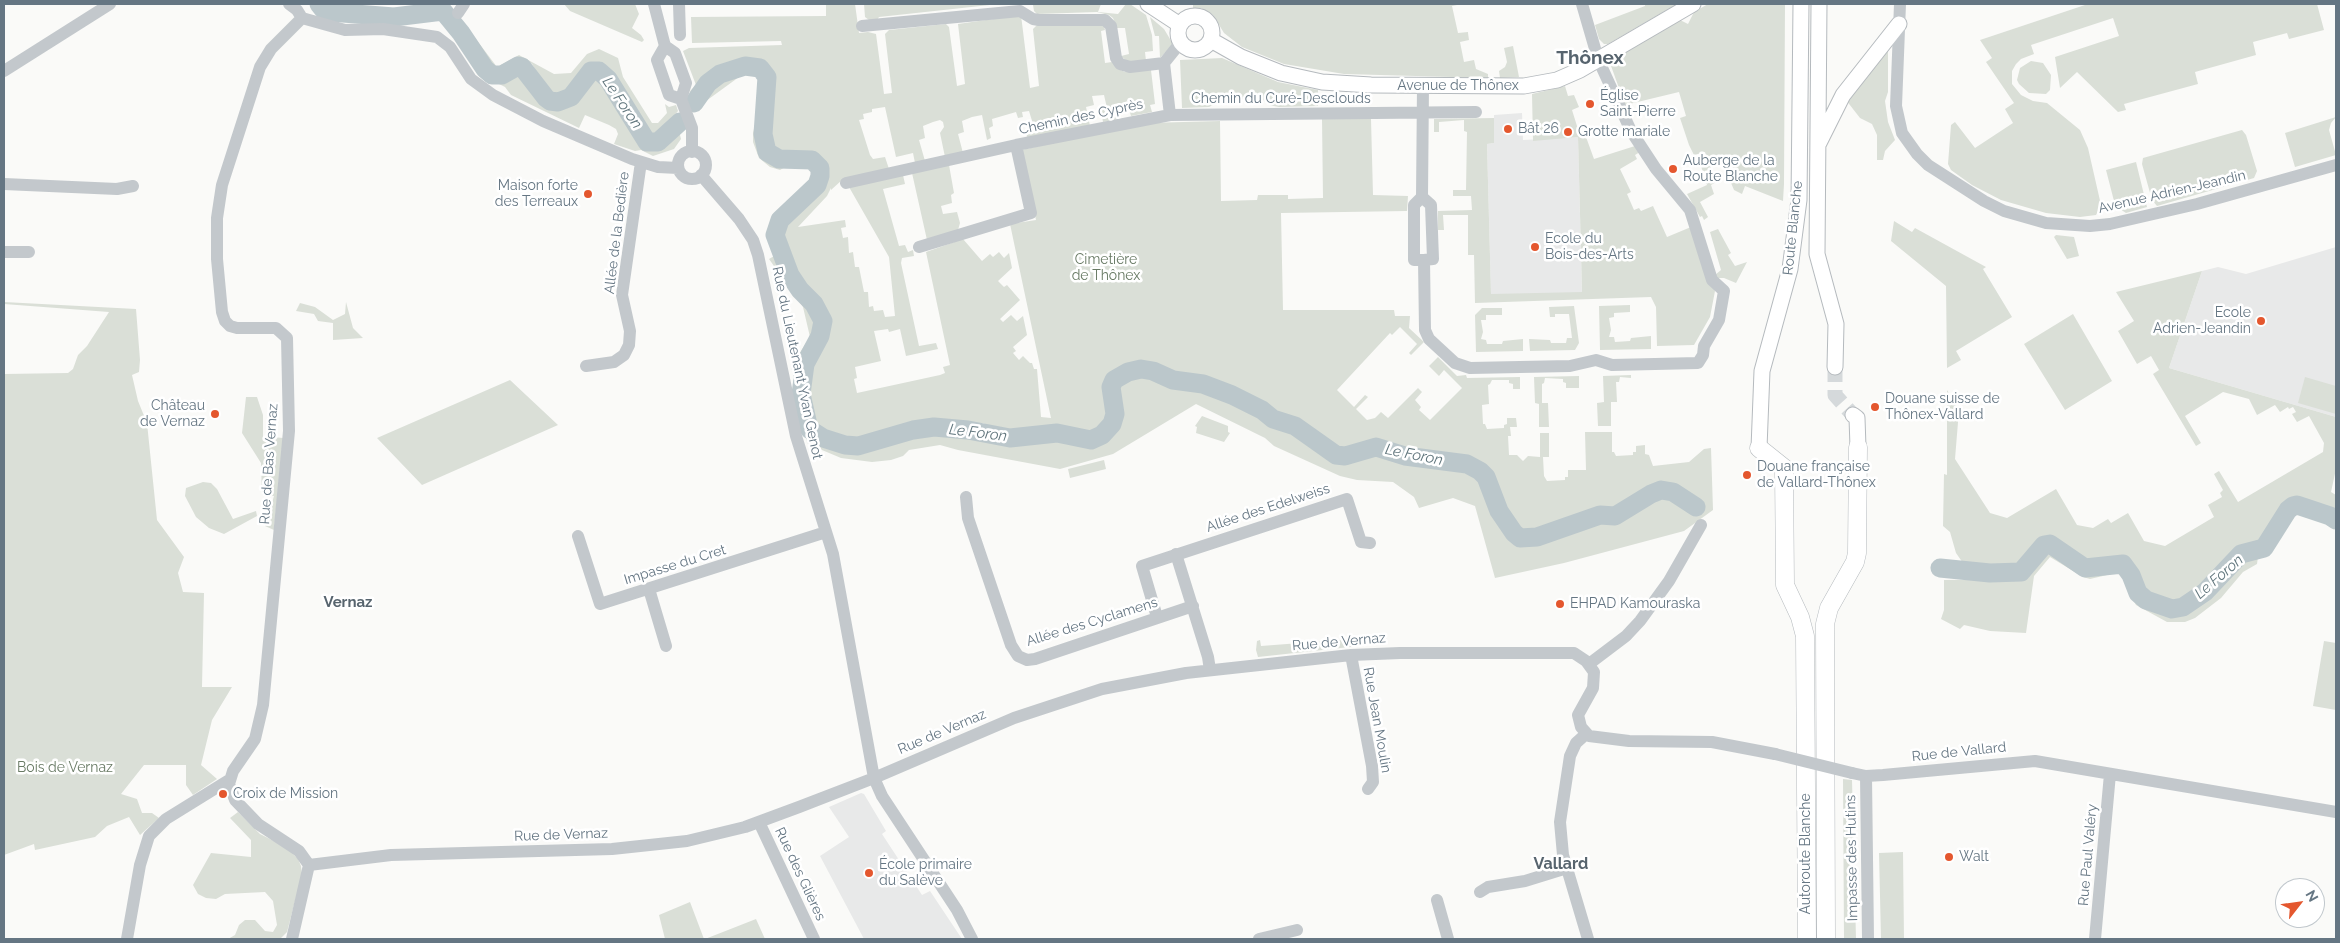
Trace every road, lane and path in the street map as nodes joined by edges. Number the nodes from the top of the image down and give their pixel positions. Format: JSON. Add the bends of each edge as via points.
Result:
{"nodes":[{"id":1,"x":110,"y":4,"type":"edge"},
{"id":2,"x":289,"y":4,"type":"edge"},
{"id":3,"x":654,"y":4,"type":"edge"},
{"id":4,"x":680,"y":4,"type":"edge"},
{"id":5,"x":1148,"y":4,"type":"edge"},
{"id":6,"x":1582,"y":4,"type":"edge"},
{"id":7,"x":1694,"y":4,"type":"edge"},
{"id":8,"x":1801,"y":4,"type":"edge"},
{"id":9,"x":1819,"y":4,"type":"edge"},
{"id":10,"x":1900,"y":4,"type":"edge"},
{"id":11,"x":1028,"y":9,"type":"edge"},
{"id":12,"x":302,"y":18,"type":"junction"},
{"id":13,"x":1899,"y":24,"type":"junction"},
{"id":14,"x":1180,"y":25,"type":"junction"},
{"id":15,"x":862,"y":26,"type":"dead end"},
{"id":16,"x":680,"y":35,"type":"dead end"},
{"id":17,"x":1211,"y":40,"type":"junction"},
{"id":18,"x":1181,"y":42,"type":"junction"},
{"id":19,"x":665,"y":46,"type":"junction"},
{"id":20,"x":1598,"y":59,"type":"junction"},
{"id":21,"x":1164,"y":63,"type":"junction"},
{"id":22,"x":4,"y":72,"type":"edge"},
{"id":23,"x":1422,"y":86,"type":"junction"},
{"id":24,"x":681,"y":99,"type":"junction"},
{"id":25,"x":1422,"y":112,"type":"junction"},
{"id":26,"x":1476,"y":112,"type":"dead end"},
{"id":27,"x":1170,"y":115,"type":"junction"},
{"id":28,"x":1016,"y":146,"type":"junction"},
{"id":29,"x":1818,"y":147,"type":"junction"},
{"id":30,"x":692,"y":152,"type":"junction"},
{"id":31,"x":641,"y":162,"type":"junction"},
{"id":32,"x":2336,"y":166,"type":"edge"},
{"id":33,"x":678,"y":168,"type":"junction"},
{"id":34,"x":701,"y":175,"type":"junction"},
{"id":35,"x":4,"y":184,"type":"edge"},
{"id":36,"x":846,"y":184,"type":"dead end"},
{"id":37,"x":133,"y":186,"type":"dead end"},
{"id":38,"x":1422,"y":197,"type":"junction"},
{"id":39,"x":919,"y":247,"type":"dead end"},
{"id":40,"x":4,"y":252,"type":"edge"},
{"id":41,"x":29,"y":252,"type":"dead end"},
{"id":42,"x":1424,"y":260,"type":"junction"},
{"id":43,"x":586,"y":366,"type":"dead end"},
{"id":44,"x":1835,"y":367,"type":"tunnel mouth"},
{"id":45,"x":1853,"y":415,"type":"tunnel mouth"},
{"id":46,"x":1858,"y":447,"type":"joint"},
{"id":47,"x":1759,"y":448,"type":"joint"},
{"id":48,"x":966,"y":497,"type":"dead end"},
{"id":49,"x":1701,"y":525,"type":"dead end"},
{"id":50,"x":826,"y":532,"type":"junction"},
{"id":51,"x":578,"y":536,"type":"dead end"},
{"id":52,"x":1370,"y":543,"type":"dead end"},
{"id":53,"x":1176,"y":554,"type":"junction"},
{"id":54,"x":650,"y":589,"type":"junction"},
{"id":55,"x":1192,"y":606,"type":"junction"},
{"id":56,"x":1157,"y":618,"type":"junction"},
{"id":57,"x":666,"y":646,"type":"dead end"},
{"id":58,"x":1351,"y":655,"type":"junction"},
{"id":59,"x":1589,"y":664,"type":"junction"},
{"id":60,"x":1210,"y":670,"type":"junction"},
{"id":61,"x":1586,"y":734,"type":"junction"},
{"id":62,"x":2110,"y":774,"type":"junction"},
{"id":63,"x":1866,"y":776,"type":"junction"},
{"id":64,"x":874,"y":778,"type":"junction"},
{"id":65,"x":229,"y":780,"type":"junction"},
{"id":66,"x":1368,"y":789,"type":"dead end"},
{"id":67,"x":2336,"y":812,"type":"edge"},
{"id":68,"x":758,"y":822,"type":"junction"},
{"id":69,"x":309,"y":865,"type":"junction"},
{"id":70,"x":1567,"y":868,"type":"junction"},
{"id":71,"x":1480,"y":892,"type":"dead end"},
{"id":72,"x":1437,"y":900,"type":"dead end"},
{"id":73,"x":1297,"y":930,"type":"dead end"},
{"id":74,"x":127,"y":939,"type":"edge"},
{"id":75,"x":292,"y":939,"type":"edge"},
{"id":76,"x":814,"y":939,"type":"edge"},
{"id":77,"x":972,"y":939,"type":"edge"},
{"id":78,"x":1260,"y":939,"type":"edge"},
{"id":79,"x":1448,"y":939,"type":"edge"},
{"id":80,"x":1588,"y":939,"type":"edge"},
{"id":81,"x":1807,"y":939,"type":"edge"},
{"id":82,"x":1826,"y":939,"type":"edge"},
{"id":83,"x":1868,"y":939,"type":"edge"},
{"id":84,"x":2095,"y":939,"type":"edge"}],
"edges":[{"from":1,"to":22,"type":"street"},
{"from":2,"to":12,"type":"street"},
{"from":3,"to":19,"type":"street"},
{"from":4,"to":16,"type":"street"},
{"from":5,"to":14,"type":"main road"},
{"from":6,"to":20,"type":"street"},
{"from":7,"to":20,"type":"main road","name":"Avenue de Thônex"},
{"from":8,"to":47,"type":"main road","name":"Route Blanche","via":[[1799,195],[1790,269],[1762,371]]},
{"from":9,"to":29,"type":"main road","name":"Route Blanche"},
{"from":10,"to":13,"type":"street","name":"Avenue Adrien-Jeandin"},
{"from":11,"to":15,"type":"street"},
{"from":11,"to":21,"type":"street","via":[[1034,19],[1039,20],[1105,20],[1111,26],[1116,58],[1120,64],[1130,67]]},
{"from":12,"to":31,"type":"street","via":[[346,30],[383,29],[437,36],[450,48],[471,80],[482,88],[542,121]]},
{"from":12,"to":65,"type":"street","name":"Rue de Bas Vernaz","via":[[260,66],[217,210],[217,259],[225,321],[237,328],[276,328],[287,338],[290,421],[263,705],[252,745]]},
{"from":13,"to":29,"type":"main road","via":[[1843,95]]},
{"from":13,"to":32,"type":"street","name":"Avenue Adrien-Jeandin","via":[[1896,106],[1898,124],[1907,141],[1928,165],[1946,177],[1984,201],[2027,219],[2066,225],[2110,224]]},
{"from":14,"to":17,"type":"main road","via":[[1190,17],[1205,18],[1212,27]]},
{"from":14,"to":18,"type":"main road"},
{"from":17,"to":18,"type":"main road","via":[[1198,50],[1188,49]]},
{"from":17,"to":23,"type":"main road","name":"Avenue de Thônex","via":[[1260,65],[1300,78],[1345,84]]},
{"from":18,"to":21,"type":"street"},
{"from":19,"to":24,"type":"street","via":[[676,54],[686,83]]},
{"from":19,"to":24,"type":"street","via":[[657,60],[669,95]]},
{"from":20,"to":23,"type":"main road","name":"Avenue de Thônex","via":[[1574,73],[1536,85]]},
{"from":20,"to":42,"type":"street","via":[[1631,131],[1656,170],[1690,210],[1712,280],[1724,292],[1719,320],[1698,363],[1612,365],[1596,360],[1570,366],[1470,368],[1454,363],[1426,334]]},
{"from":21,"to":27,"type":"street"},
{"from":23,"to":25,"type":"street"},
{"from":24,"to":30,"type":"street","via":[[692,128]]},
{"from":25,"to":26,"type":"street","name":"Chemin du Curé-Desclouds"},
{"from":25,"to":27,"type":"street","name":"Chemin du Curé-Desclouds"},
{"from":25,"to":38,"type":"street"},
{"from":27,"to":28,"type":"street","name":"Chemin des Cyprès"},
{"from":28,"to":36,"type":"street"},
{"from":28,"to":39,"type":"street","name":"Chemin des Cyprès","via":[[1030,214]]},
{"from":29,"to":44,"type":"main road","name":"Route Blanche","via":[[1817,254],[1836,324]]},
{"from":30,"to":33,"type":"street","via":[[681,157]]},
{"from":30,"to":34,"type":"street","via":[[701,155],[705,161]]},
{"from":31,"to":33,"type":"street"},
{"from":31,"to":43,"type":"street","name":"Allée de la Bedière","via":[[622,295],[630,331],[629,345],[624,355],[614,362]]},
{"from":33,"to":34,"type":"street","via":[[687,178]]},
{"from":34,"to":50,"type":"street","name":"Rue du Lieutenant Yvan Genot","via":[[739,219],[756,247],[796,436]]},
{"from":35,"to":37,"type":"street","via":[[117,189]]},
{"from":38,"to":42,"type":"street","via":[[1431,205],[1434,259]]},
{"from":38,"to":42,"type":"street","via":[[1414,205],[1414,260]]},
{"from":40,"to":41,"type":"street"},
{"from":45,"to":46,"type":"main road","via":[[1857,418]]},
{"from":46,"to":82,"type":"highway","name":"Autoroute Blanche","via":[[1858,552],[1829,608],[1825,624]]},
{"from":47,"to":81,"type":"highway","name":"Autoroute Blanche","via":[[1784,468],[1786,585],[1805,636]]},
{"from":48,"to":56,"type":"street","name":"Allée des Cyclamens","via":[[970,525],[1011,645],[1018,656],[1027,660],[1035,658]]},
{"from":49,"to":59,"type":"street","via":[[1669,581],[1640,621]]},
{"from":50,"to":54,"type":"street","name":"Impasse du Cret"},
{"from":50,"to":64,"type":"street","name":"Rue du Lieutenant Yvan Genot","via":[[853,654]]},
{"from":51,"to":54,"type":"street","name":"Impasse du Cret","via":[[600,604]]},
{"from":52,"to":53,"type":"street","name":"Allée des Edelweiss","via":[[1361,542],[1347,499]]},
{"from":53,"to":55,"type":"street"},
{"from":53,"to":56,"type":"street","name":"Allée des Edelweiss","via":[[1142,566]]},
{"from":54,"to":57,"type":"street"},
{"from":55,"to":56,"type":"street","name":"Allée des Cyclamens"},
{"from":55,"to":60,"type":"street"},
{"from":58,"to":59,"type":"street","name":"Rue de Vernaz","via":[[1571,653]]},
{"from":58,"to":60,"type":"street","name":"Rue de Vernaz"},
{"from":58,"to":66,"type":"street","name":"Rue Jean Moulin","via":[[1372,766],[1373,782]]},
{"from":59,"to":61,"type":"street","via":[[1594,672],[1594,684],[1578,718]]},
{"from":60,"to":64,"type":"street","name":"Rue de Vernaz","via":[[1152,678],[1044,706]]},
{"from":61,"to":63,"type":"street","name":"Rue de Vallard","bridge":true,"via":[[1629,741],[1712,742]]},
{"from":61,"to":70,"type":"street","via":[[1572,750],[1563,800],[1560,822]]},
{"from":62,"to":63,"type":"street","name":"Rue de Vallard","via":[[2024,761]]},
{"from":62,"to":67,"type":"street","name":"Rue de Vallard"},
{"from":62,"to":84,"type":"street","name":"Rue Paul Valéry"},
{"from":63,"to":83,"type":"street","name":"Impasse des Hutins"},
{"from":64,"to":68,"type":"street","name":"Rue de Vernaz"},
{"from":64,"to":77,"type":"street","name":"Rue du Lieutenant Yvan Genot","via":[[882,796],[957,910]]},
{"from":65,"to":69,"type":"street","via":[[230,793],[235,800],[258,824],[299,851]]},
{"from":65,"to":74,"type":"street","via":[[166,819],[150,836],[140,865]]},
{"from":68,"to":69,"type":"street","name":"Rue de Vernaz","via":[[717,834],[652,846],[391,855]]},
{"from":68,"to":76,"type":"street","name":"Rue des Glières"},
{"from":69,"to":75,"type":"street"},
{"from":70,"to":71,"type":"street","via":[[1525,881],[1488,887]]},
{"from":70,"to":80,"type":"street"},
{"from":72,"to":79,"type":"street"},
{"from":73,"to":78,"type":"street"}]}
